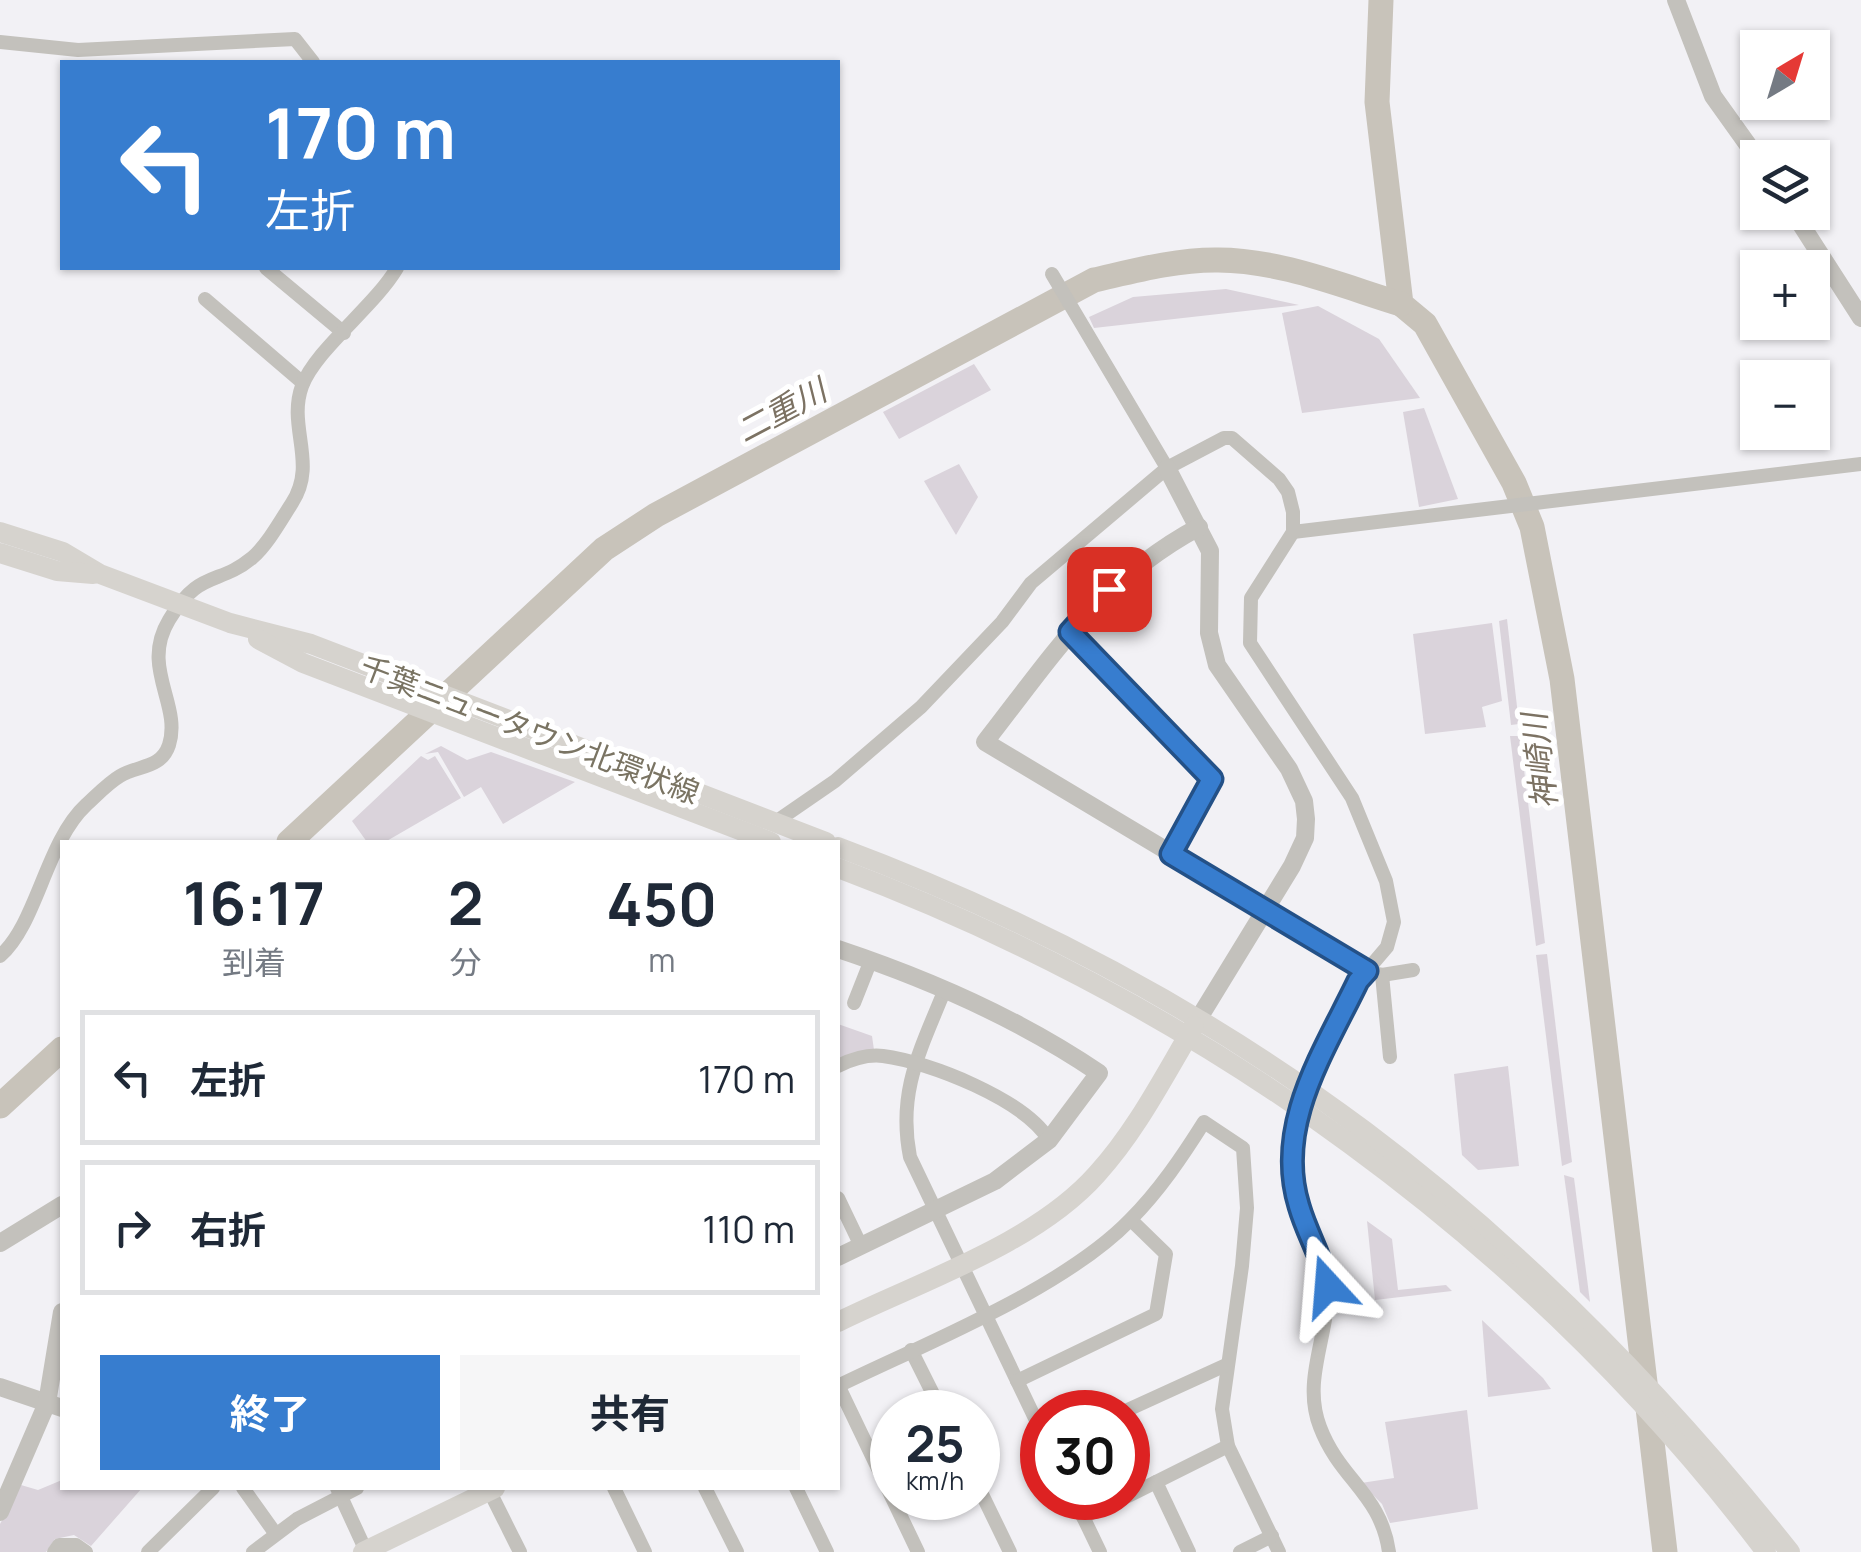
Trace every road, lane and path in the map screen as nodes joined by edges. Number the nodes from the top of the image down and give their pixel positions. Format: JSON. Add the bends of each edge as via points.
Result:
{"nodes":[{"id":1,"x":1676,"y":0,"type":"edge"},
{"id":2,"x":0,"y":42,"type":"edge"},
{"id":3,"x":311,"y":60,"type":"edge"},
{"id":4,"x":1744,"y":140,"type":"edge"},
{"id":5,"x":1805,"y":230,"type":"edge"},
{"id":6,"x":268,"y":270,"type":"edge"},
{"id":7,"x":396,"y":270,"type":"edge"},
{"id":8,"x":1052,"y":274,"type":"dead end"},
{"id":9,"x":205,"y":299,"type":"dead end"},
{"id":10,"x":1861,"y":318,"type":"edge"},
{"id":11,"x":344,"y":333,"type":"junction"},
{"id":12,"x":303,"y":383,"type":"junction"},
{"id":13,"x":1861,"y":464,"type":"edge"},
{"id":14,"x":1166,"y":468,"type":"junction"},
{"id":15,"x":1199,"y":527,"type":"junction"},
{"id":16,"x":0,"y":532,"type":"edge"},
{"id":17,"x":1293,"y":532,"type":"junction"},
{"id":18,"x":0,"y":553,"type":"edge"},
{"id":19,"x":100,"y":574,"type":"junction"},
{"id":20,"x":180,"y":604,"type":"junction"},
{"id":21,"x":1070,"y":632,"type":"junction"},
{"id":22,"x":415,"y":696,"type":"junction"},
{"id":23,"x":772,"y":833,"type":"edge"},
{"id":24,"x":64,"y":840,"type":"edge"},
{"id":25,"x":814,"y":840,"type":"edge"},
{"id":26,"x":60,"y":846,"type":"edge"},
{"id":27,"x":840,"y":848,"type":"edge"},
{"id":28,"x":1171,"y":854,"type":"junction"},
{"id":29,"x":840,"y":869,"type":"edge"},
{"id":30,"x":1264,"y":909,"type":"junction"},
{"id":31,"x":840,"y":950,"type":"edge"},
{"id":32,"x":0,"y":956,"type":"edge"},
{"id":33,"x":871,"y":960,"type":"junction"},
{"id":34,"x":1413,"y":970,"type":"dead end"},
{"id":35,"x":1374,"y":973,"type":"junction"},
{"id":36,"x":945,"y":989,"type":"junction"},
{"id":37,"x":854,"y":1004,"type":"dead end"},
{"id":38,"x":1194,"y":1026,"type":"junction"},
{"id":39,"x":1390,"y":1057,"type":"dead end"},
{"id":40,"x":915,"y":1064,"type":"junction"},
{"id":41,"x":840,"y":1065,"type":"edge"},
{"id":42,"x":1272,"y":1076,"type":"junction"},
{"id":43,"x":1049,"y":1140,"type":"junction"},
{"id":44,"x":840,"y":1202,"type":"edge"},
{"id":45,"x":60,"y":1206,"type":"edge"},
{"id":46,"x":935,"y":1210,"type":"junction"},
{"id":47,"x":1131,"y":1220,"type":"junction"},
{"id":48,"x":0,"y":1243,"type":"edge"},
{"id":49,"x":860,"y":1246,"type":"junction"},
{"id":50,"x":840,"y":1256,"type":"edge"},
{"id":51,"x":960,"y":1263,"type":"junction"},
{"id":52,"x":984,"y":1313,"type":"junction"},
{"id":53,"x":840,"y":1321,"type":"edge"},
{"id":54,"x":60,"y":1335,"type":"edge"},
{"id":55,"x":911,"y":1350,"type":"junction"},
{"id":56,"x":1226,"y":1365,"type":"junction"},
{"id":57,"x":1017,"y":1381,"type":"junction"},
{"id":58,"x":840,"y":1385,"type":"edge"},
{"id":59,"x":0,"y":1387,"type":"edge"},
{"id":60,"x":840,"y":1390,"type":"edge"},
{"id":61,"x":931,"y":1390,"type":"edge"},
{"id":62,"x":1021,"y":1390,"type":"edge"},
{"id":63,"x":1150,"y":1400,"type":"edge"},
{"id":64,"x":54,"y":1405,"type":"edge"},
{"id":65,"x":1228,"y":1446,"type":"junction"},
{"id":66,"x":1156,"y":1482,"type":"junction"},
{"id":67,"x":1150,"y":1485,"type":"edge"},
{"id":68,"x":211,"y":1490,"type":"edge"},
{"id":69,"x":244,"y":1490,"type":"edge"},
{"id":70,"x":486,"y":1490,"type":"edge"},
{"id":71,"x":489,"y":1490,"type":"edge"},
{"id":72,"x":618,"y":1490,"type":"edge"},
{"id":73,"x":706,"y":1490,"type":"edge"},
{"id":74,"x":797,"y":1490,"type":"edge"},
{"id":75,"x":338,"y":1492,"type":"edge"},
{"id":76,"x":0,"y":1512,"type":"edge"},
{"id":77,"x":994,"y":1520,"type":"edge"},
{"id":78,"x":1084,"y":1520,"type":"edge"},
{"id":79,"x":276,"y":1533,"type":"junction"},
{"id":80,"x":1272,"y":1536,"type":"junction"},
{"id":81,"x":365,"y":1551,"type":"edge"},
{"id":82,"x":54,"y":1552,"type":"edge"},
{"id":83,"x":86,"y":1552,"type":"edge"},
{"id":84,"x":148,"y":1552,"type":"edge"},
{"id":85,"x":253,"y":1552,"type":"edge"},
{"id":86,"x":520,"y":1552,"type":"edge"},
{"id":87,"x":645,"y":1552,"type":"edge"},
{"id":88,"x":736,"y":1552,"type":"edge"},
{"id":89,"x":827,"y":1552,"type":"edge"},
{"id":90,"x":918,"y":1552,"type":"edge"},
{"id":91,"x":1010,"y":1552,"type":"edge"},
{"id":92,"x":1100,"y":1552,"type":"edge"},
{"id":93,"x":1189,"y":1552,"type":"edge"},
{"id":94,"x":1240,"y":1552,"type":"edge"},
{"id":95,"x":1280,"y":1552,"type":"edge"},
{"id":96,"x":1389,"y":1552,"type":"edge"},
{"id":97,"x":1766,"y":1552,"type":"edge"},
{"id":98,"x":1790,"y":1552,"type":"edge"}],
"edges":[{"from":1,"to":4,"type":"street","via":[[1713,96]]},
{"from":2,"to":3,"type":"street","via":[[98,50],[295,39]]},
{"from":5,"to":10,"type":"street"},
{"from":6,"to":11,"type":"street"},
{"from":7,"to":11,"type":"street"},
{"from":8,"to":14,"type":"street"},
{"from":9,"to":12,"type":"street"},
{"from":11,"to":12,"type":"street"},
{"from":12,"to":20,"type":"street","via":[[296,420],[305,452],[302,487],[254,556],[206,578]]},
{"from":13,"to":17,"type":"street"},
{"from":14,"to":15,"type":"street"},
{"from":14,"to":17,"type":"street","via":[[1232,438],[1288,492]]},
{"from":14,"to":23,"type":"street","via":[[1031,583],[921,707]]},
{"from":15,"to":21,"type":"street","via":[[1125,574]]},
{"from":15,"to":30,"type":"street","via":[[1213,564],[1209,633],[1217,665],[1304,801],[1305,838]]},
{"from":16,"to":19,"type":"main road","name":"千葉ニュータウン北環状線","via":[[64,552]]},
{"from":17,"to":35,"type":"street","via":[[1251,598],[1247,629],[1256,657],[1352,798],[1386,881],[1394,929]]},
{"from":18,"to":19,"type":"main road","name":"千葉ニュータウン北環状線","via":[[57,571]]},
{"from":19,"to":20,"type":"main road","name":"千葉ニュータウン北環状線"},
{"from":20,"to":22,"type":"main road","name":"千葉ニュータウン北環状線","via":[[303,663]]},
{"from":20,"to":24,"type":"street","via":[[156,658],[172,736],[167,752],[151,766],[118,777],[81,809]]},
{"from":21,"to":28,"type":"street","via":[[1212,779]]},
{"from":21,"to":28,"type":"street","via":[[985,742]]},
{"from":22,"to":23,"type":"main road","name":"千葉ニュータウン北環状線","via":[[470,706]]},
{"from":22,"to":23,"type":"main road","name":"千葉ニュータウン北環状線","via":[[453,721]]},
{"from":23,"to":25,"type":"main road","name":"千葉ニュータウン北環状線"},
{"from":26,"to":32,"type":"street"},
{"from":27,"to":38,"type":"main road","via":[[1029,926]]},
{"from":28,"to":30,"type":"street"},
{"from":29,"to":38,"type":"main road"},
{"from":30,"to":35,"type":"street"},
{"from":30,"to":38,"type":"street"},
{"from":31,"to":33,"type":"street"},
{"from":33,"to":36,"type":"street"},
{"from":33,"to":37,"type":"street"},
{"from":34,"to":35,"type":"street"},
{"from":35,"to":39,"type":"street"},
{"from":35,"to":96,"type":"street","via":[[1299,1106],[1292,1161],[1298,1205],[1328,1286],[1311,1390],[1318,1423],[1335,1460],[1377,1507]]},
{"from":36,"to":40,"type":"street"},
{"from":36,"to":43,"type":"street","via":[[1036,1030],[1099,1073]]},
{"from":38,"to":42,"type":"main road"},
{"from":38,"to":51,"type":"main road","via":[[1129,1134],[1076,1195],[1032,1227]]},
{"from":40,"to":41,"type":"street","via":[[880,1056]]},
{"from":40,"to":43,"type":"street","via":[[1008,1102]]},
{"from":40,"to":46,"type":"street","via":[[904,1124],[910,1158]]},
{"from":42,"to":97,"type":"main road","via":[[1548,1308],[1642,1403]]},
{"from":42,"to":98,"type":"main road","via":[[1444,1190],[1570,1302],[1700,1439]]},
{"from":43,"to":46,"type":"street","via":[[995,1181]]},
{"from":44,"to":49,"type":"street"},
{"from":45,"to":48,"type":"street"},
{"from":46,"to":49,"type":"street"},
{"from":46,"to":51,"type":"street"},
{"from":47,"to":52,"type":"street","via":[[1056,1277]]},
{"from":47,"to":56,"type":"street","via":[[1204,1122],[1243,1148],[1247,1208]]},
{"from":47,"to":57,"type":"street","via":[[1166,1254],[1156,1314]]},
{"from":49,"to":50,"type":"street"},
{"from":51,"to":52,"type":"street"},
{"from":51,"to":53,"type":"main road"},
{"from":52,"to":55,"type":"street"},
{"from":52,"to":57,"type":"street"},
{"from":54,"to":64,"type":"street"},
{"from":55,"to":58,"type":"street"},
{"from":55,"to":61,"type":"street"},
{"from":56,"to":63,"type":"street"},
{"from":56,"to":65,"type":"street","via":[[1222,1409]]},
{"from":57,"to":62,"type":"street"},
{"from":59,"to":64,"type":"street"},
{"from":60,"to":90,"type":"street"},
{"from":64,"to":76,"type":"street"},
{"from":65,"to":66,"type":"street"},
{"from":65,"to":80,"type":"street"},
{"from":66,"to":67,"type":"street"},
{"from":66,"to":93,"type":"street"},
{"from":68,"to":84,"type":"street"},
{"from":69,"to":79,"type":"street"},
{"from":70,"to":81,"type":"main road"},
{"from":71,"to":86,"type":"street"},
{"from":72,"to":87,"type":"street"},
{"from":73,"to":88,"type":"street"},
{"from":74,"to":89,"type":"street"},
{"from":75,"to":79,"type":"street"},
{"from":75,"to":81,"type":"street"},
{"from":77,"to":91,"type":"street"},
{"from":78,"to":92,"type":"street"},
{"from":79,"to":85,"type":"street"},
{"from":80,"to":94,"type":"street"},
{"from":80,"to":95,"type":"street"},
{"from":82,"to":83,"type":"street","via":[[76,1544]]}]}
